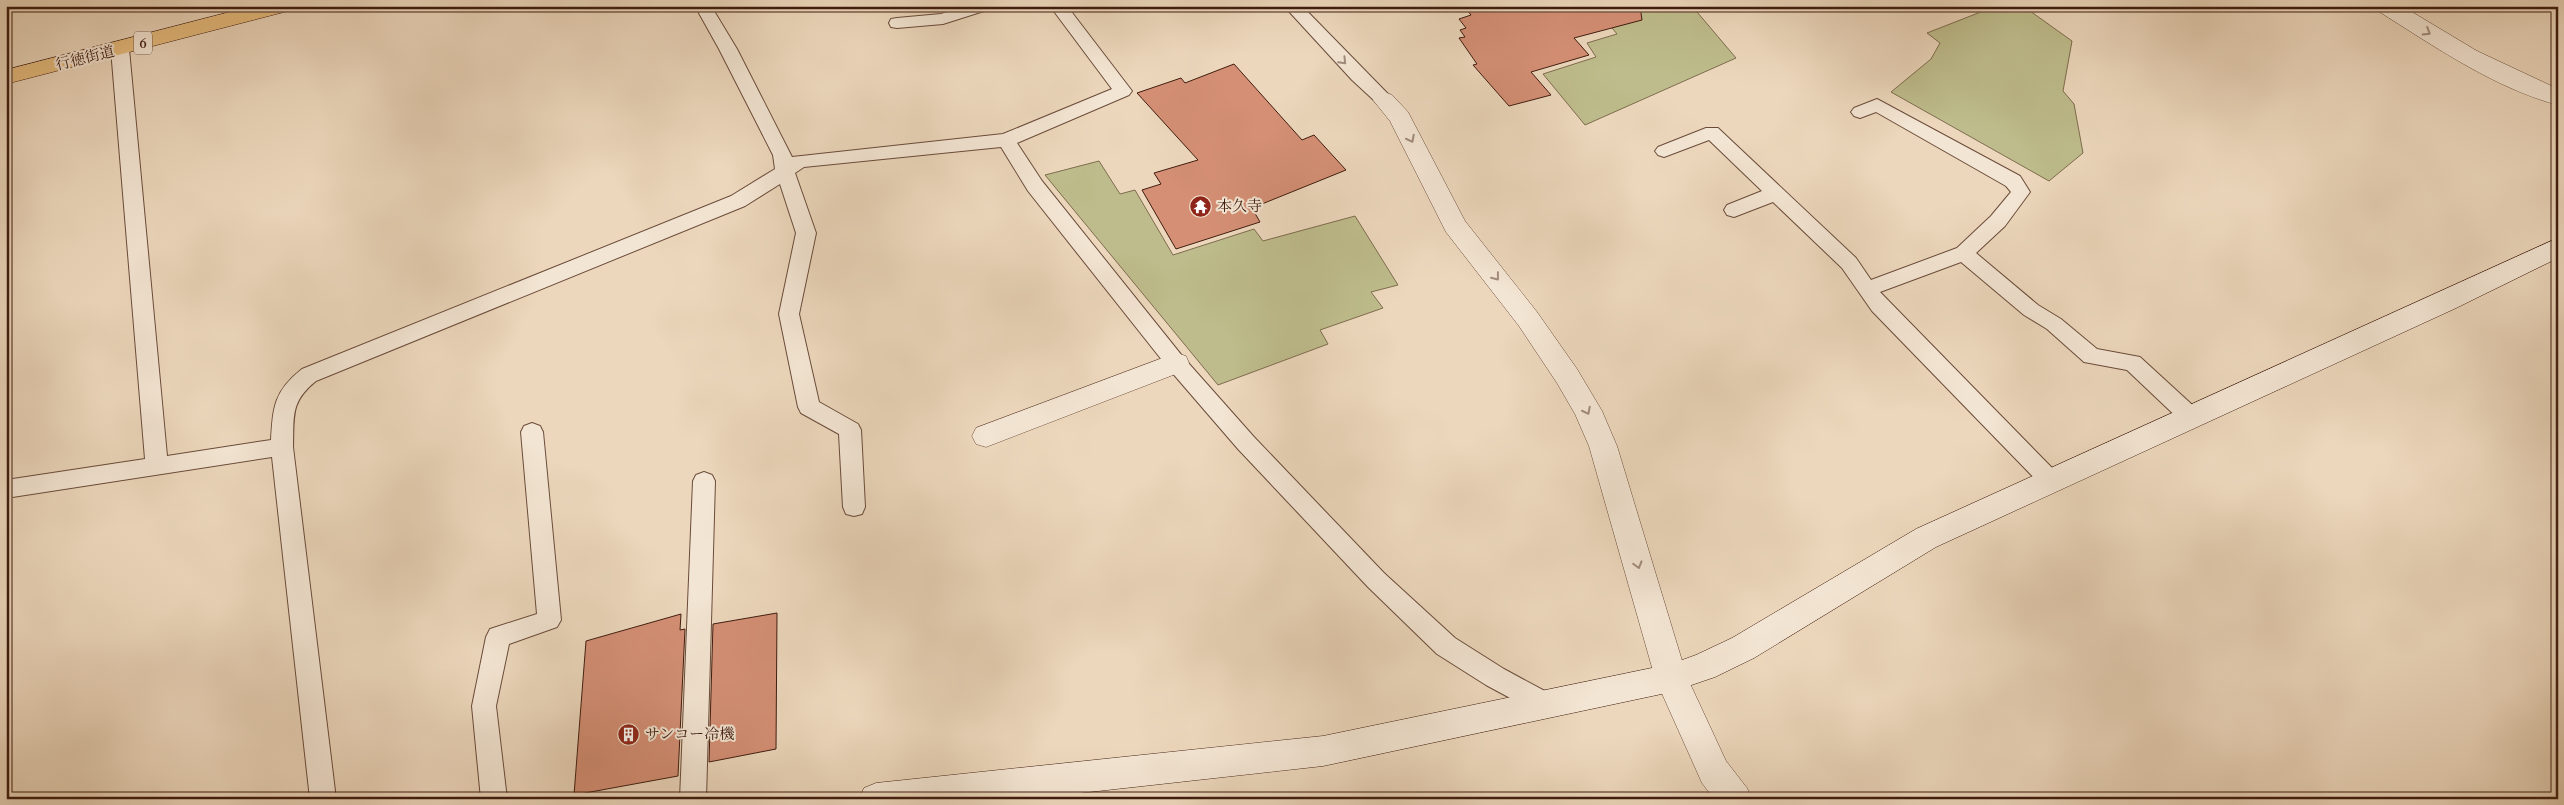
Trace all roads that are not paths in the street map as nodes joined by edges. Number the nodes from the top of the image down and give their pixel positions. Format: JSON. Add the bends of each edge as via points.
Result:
{"nodes":[{"id":1,"x":280,"y":6,"type":"edge"},
{"id":2,"x":702,"y":6,"type":"edge"},
{"id":3,"x":982,"y":6,"type":"edge"},
{"id":4,"x":1058,"y":6,"type":"edge"},
{"id":5,"x":1292,"y":6,"type":"edge"},
{"id":6,"x":2386,"y":6,"type":"edge"},
{"id":7,"x":897,"y":24,"type":"dead end"},
{"id":8,"x":120,"y":49,"type":"junction"},
{"id":9,"x":6,"y":77,"type":"edge"},
{"id":10,"x":2558,"y":98,"type":"edge"},
{"id":11,"x":1384,"y":100,"type":"joint"},
{"id":12,"x":1860,"y":112,"type":"dead end"},
{"id":13,"x":1006,"y":140,"type":"junction"},
{"id":14,"x":1664,"y":151,"type":"dead end"},
{"id":15,"x":785,"y":172,"type":"junction"},
{"id":16,"x":1776,"y":193,"type":"junction"},
{"id":17,"x":1734,"y":210,"type":"dead end"},
{"id":18,"x":2558,"y":247,"type":"edge"},
{"id":19,"x":1964,"y":253,"type":"junction"},
{"id":20,"x":1867,"y":289,"type":"junction"},
{"id":21,"x":1176,"y":363,"type":"junction"},
{"id":22,"x":2192,"y":418,"type":"junction"},
{"id":23,"x":532,"y":432,"type":"dead end"},
{"id":24,"x":986,"y":436,"type":"dead end"},
{"id":25,"x":282,"y":447,"type":"junction"},
{"id":26,"x":157,"y":466,"type":"junction"},
{"id":27,"x":704,"y":481,"type":"dead end"},
{"id":28,"x":2052,"y":482,"type":"junction"},
{"id":29,"x":6,"y":489,"type":"edge"},
{"id":30,"x":854,"y":507,"type":"dead end"},
{"id":31,"x":1671,"y":678,"type":"junction"},
{"id":32,"x":1545,"y":704,"type":"junction"},
{"id":33,"x":323,"y":799,"type":"edge"},
{"id":34,"x":494,"y":799,"type":"edge"},
{"id":35,"x":693,"y":799,"type":"edge"},
{"id":36,"x":876,"y":799,"type":"edge"},
{"id":37,"x":1735,"y":799,"type":"edge"}],
"edges":[{"from":1,"to":8,"type":"main road","name":"行徳街道","number":"6"},
{"from":2,"to":15,"type":"lane","via":[[728,49],[782,155]]},
{"from":3,"to":7,"type":"lane","via":[[943,18]]},
{"from":4,"to":13,"type":"lane","via":[[1123,91]]},
{"from":5,"to":11,"type":"lane","one_way":true},
{"from":6,"to":10,"type":"street","one_way":true,"via":[[2519,84]]},
{"from":8,"to":9,"type":"main road","name":"行徳街道","number":"6"},
{"from":8,"to":26,"type":"lane"},
{"from":11,"to":31,"type":"street","one_way":true,"via":[[1400,117],[1455,226],[1539,333],[1588,411],[1603,446]]},
{"from":12,"to":19,"type":"lane","via":[[1877,105],[2013,181],[2021,192],[1998,221]]},
{"from":13,"to":15,"type":"lane","via":[[799,161]]},
{"from":13,"to":21,"type":"lane","via":[[1035,186]]},
{"from":14,"to":16,"type":"lane","via":[[1712,132]]},
{"from":15,"to":25,"type":"lane","via":[[738,201],[309,375],[293,386],[284,400]]},
{"from":15,"to":30,"type":"lane","via":[[806,233],[789,314],[809,407],[850,430]]},
{"from":16,"to":17,"type":"lane"},
{"from":16,"to":20,"type":"lane","via":[[1849,263]]},
{"from":18,"to":22,"type":"street"},
{"from":19,"to":20,"type":"lane"},
{"from":19,"to":22,"type":"lane","via":[[2091,356],[2133,363]]},
{"from":20,"to":28,"type":"lane","via":[[1879,306]]},
{"from":21,"to":24,"type":"street"},
{"from":21,"to":32,"type":"lane","via":[[1376,580],[1446,646]]},
{"from":22,"to":28,"type":"street"},
{"from":23,"to":34,"type":"lane","via":[[549,620],[498,637],[484,706]]},
{"from":25,"to":26,"type":"lane"},
{"from":25,"to":33,"type":"lane"},
{"from":26,"to":29,"type":"lane"},
{"from":27,"to":35,"type":"lane"},
{"from":28,"to":31,"type":"street","via":[[1926,538],[1743,648],[1704,667]]},
{"from":31,"to":32,"type":"street"},
{"from":31,"to":37,"type":"street","via":[[1714,772]]},
{"from":32,"to":36,"type":"street","via":[[1323,751]]}]}
